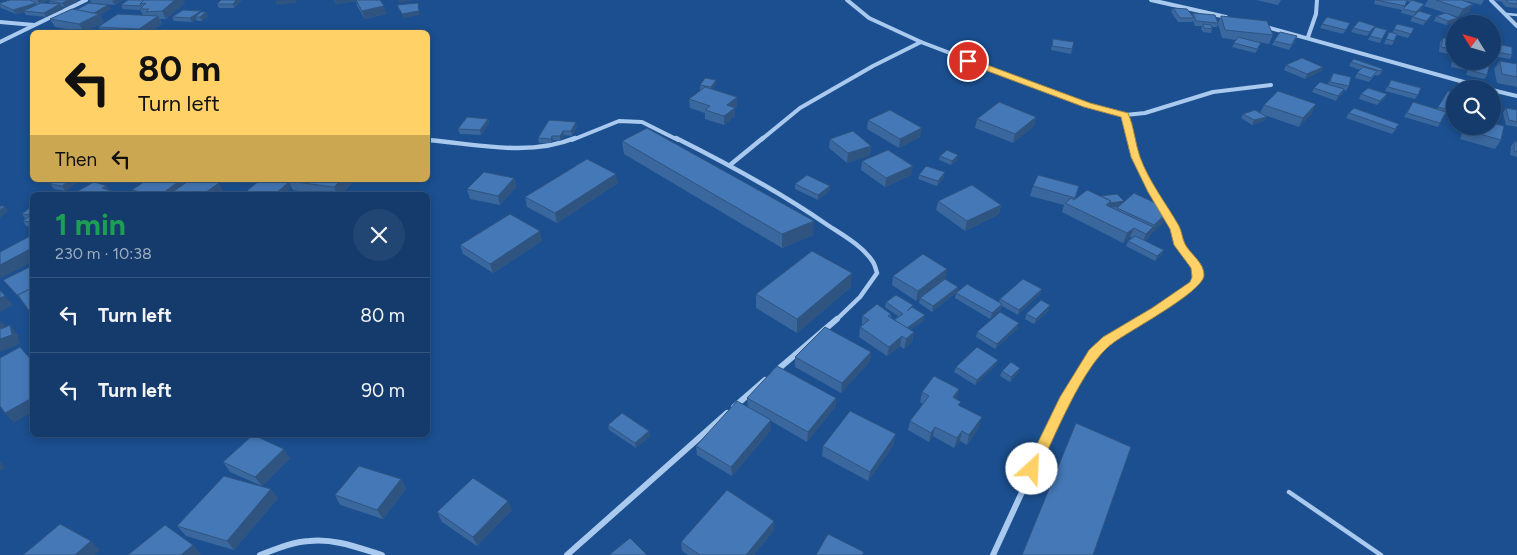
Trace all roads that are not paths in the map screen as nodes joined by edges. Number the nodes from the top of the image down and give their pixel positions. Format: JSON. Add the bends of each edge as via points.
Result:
{"nodes":[{"id":1,"x":86,"y":0,"type":"edge"},
{"id":2,"x":847,"y":0,"type":"edge"},
{"id":3,"x":1151,"y":0,"type":"edge"},
{"id":4,"x":1317,"y":0,"type":"edge"},
{"id":5,"x":1491,"y":0,"type":"edge"},
{"id":6,"x":1507,"y":14,"type":"junction"},
{"id":7,"x":1517,"y":15,"type":"edge"},
{"id":8,"x":1230,"y":18,"type":"edge"},
{"id":9,"x":0,"y":22,"type":"edge"},
{"id":10,"x":35,"y":25,"type":"junction"},
{"id":11,"x":1256,"y":25,"type":"edge"},
{"id":12,"x":1517,"y":26,"type":"edge"},
{"id":13,"x":1308,"y":37,"type":"junction"},
{"id":14,"x":0,"y":42,"type":"edge"},
{"id":15,"x":921,"y":42,"type":"junction"},
{"id":16,"x":1457,"y":80,"type":"edge"},
{"id":17,"x":1271,"y":85,"type":"dead end"},
{"id":18,"x":1501,"y":92,"type":"edge"},
{"id":19,"x":1517,"y":96,"type":"edge"},
{"id":20,"x":1125,"y":115,"type":"junction"},
{"id":21,"x":430,"y":140,"type":"edge"},
{"id":22,"x":730,"y":165,"type":"junction"},
{"id":23,"x":1290,"y":492,"type":"dead end"},
{"id":24,"x":260,"y":555,"type":"edge"},
{"id":25,"x":382,"y":555,"type":"edge"},
{"id":26,"x":567,"y":555,"type":"edge"},
{"id":27,"x":993,"y":555,"type":"edge"},
{"id":28,"x":1381,"y":555,"type":"edge"}],
"edges":[{"from":1,"to":10,"type":"street"},
{"from":2,"to":15,"type":"street","via":[[870,18]]},
{"from":3,"to":8,"type":"street"},
{"from":4,"to":13,"type":"street"},
{"from":5,"to":6,"type":"street"},
{"from":6,"to":7,"type":"lane"},
{"from":6,"to":12,"type":"street"},
{"from":9,"to":10,"type":"street"},
{"from":10,"to":14,"type":"street"},
{"from":11,"to":13,"type":"street"},
{"from":13,"to":16,"type":"street"},
{"from":15,"to":20,"type":"street","via":[[1087,105]]},
{"from":15,"to":22,"type":"street","via":[[800,108]]},
{"from":17,"to":20,"type":"street","via":[[1213,92],[1145,114]]},
{"from":18,"to":19,"type":"street"},
{"from":20,"to":27,"type":"street","via":[[1135,157],[1176,229],[1180,245],[1197,267],[1198,277],[1185,291],[1107,340],[1094,354],[1064,401]]},
{"from":21,"to":22,"type":"street","via":[[525,149],[569,142],[611,124],[630,121],[642,122]]},
{"from":22,"to":26,"type":"street","via":[[840,233],[865,253],[874,263],[877,273],[873,282],[838,316]]},
{"from":23,"to":28,"type":"lane"},
{"from":24,"to":25,"type":"street","via":[[318,540]]}]}
